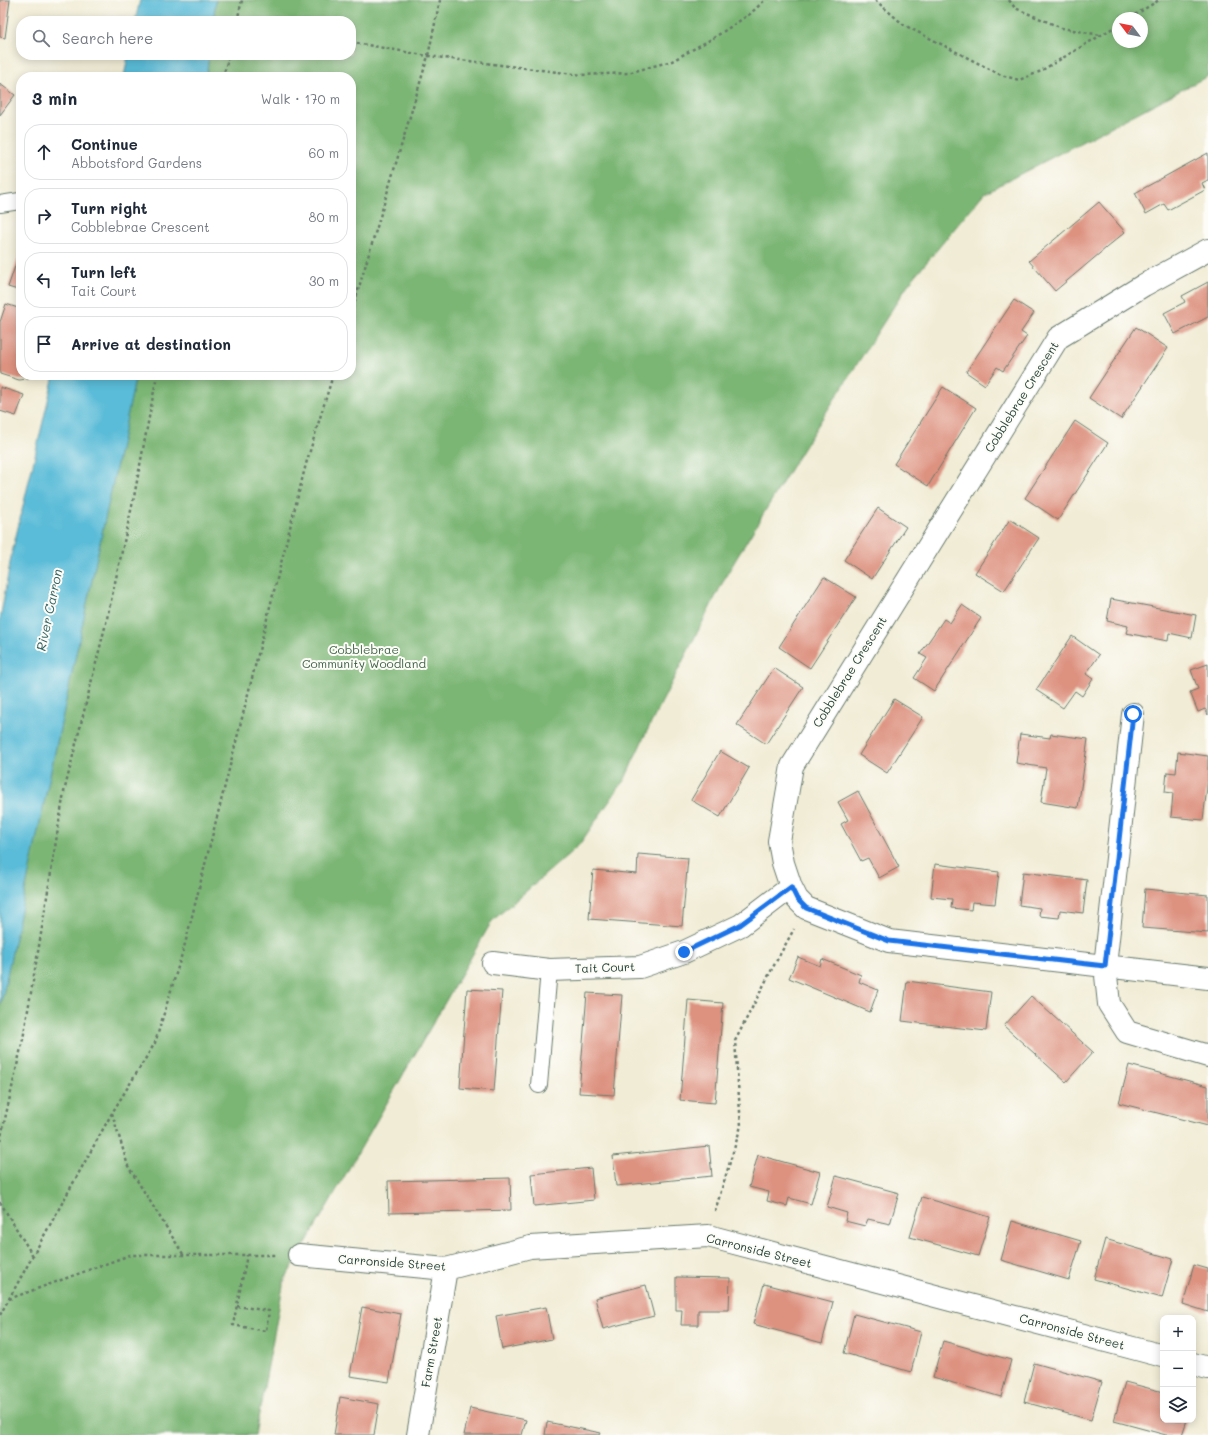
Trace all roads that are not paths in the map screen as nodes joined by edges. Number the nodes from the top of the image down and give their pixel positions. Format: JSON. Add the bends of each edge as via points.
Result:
{"nodes":[{"id":1,"x":16,"y":202,"type":"edge"},
{"id":2,"x":0,"y":204,"type":"edge"},
{"id":3,"x":1208,"y":250,"type":"edge"},
{"id":4,"x":1133,"y":714,"type":"dead end"},
{"id":5,"x":791,"y":887,"type":"junction"},
{"id":6,"x":493,"y":963,"type":"dead end"},
{"id":7,"x":1105,"y":966,"type":"junction"},
{"id":8,"x":549,"y":970,"type":"junction"},
{"id":9,"x":1208,"y":978,"type":"edge"},
{"id":10,"x":1208,"y":1056,"type":"edge"},
{"id":11,"x":539,"y":1085,"type":"dead end"},
{"id":12,"x":299,"y":1255,"type":"road end"},
{"id":13,"x":446,"y":1269,"type":"junction"},
{"id":14,"x":1160,"y":1355,"type":"edge"},
{"id":15,"x":1196,"y":1365,"type":"edge"},
{"id":16,"x":1208,"y":1368,"type":"edge"},
{"id":17,"x":418,"y":1435,"type":"edge"}],
"edges":[{"from":1,"to":2,"type":"lane"},
{"from":3,"to":5,"type":"street","name":"Cobblebrae Crescent","via":[[1144,285],[1058,338],[792,766],[779,841]]},
{"from":4,"to":7,"type":"street"},
{"from":5,"to":7,"type":"street","name":"Cobblebrae Crescent","via":[[797,899],[806,908],[889,941]]},
{"from":5,"to":8,"type":"street","name":"Tait Court","via":[[740,925],[684,952],[640,967]]},
{"from":6,"to":8,"type":"street","name":"Tait Court"},
{"from":7,"to":9,"type":"street"},
{"from":7,"to":10,"type":"street","via":[[1109,1004],[1127,1032]]},
{"from":8,"to":11,"type":"lane"},
{"from":12,"to":13,"type":"street","name":"Carronside Street"},
{"from":13,"to":14,"type":"street","name":"Carronside Street","via":[[530,1247],[708,1236]]},
{"from":13,"to":17,"type":"street","name":"Farm Street"},
{"from":15,"to":16,"type":"street"}]}
